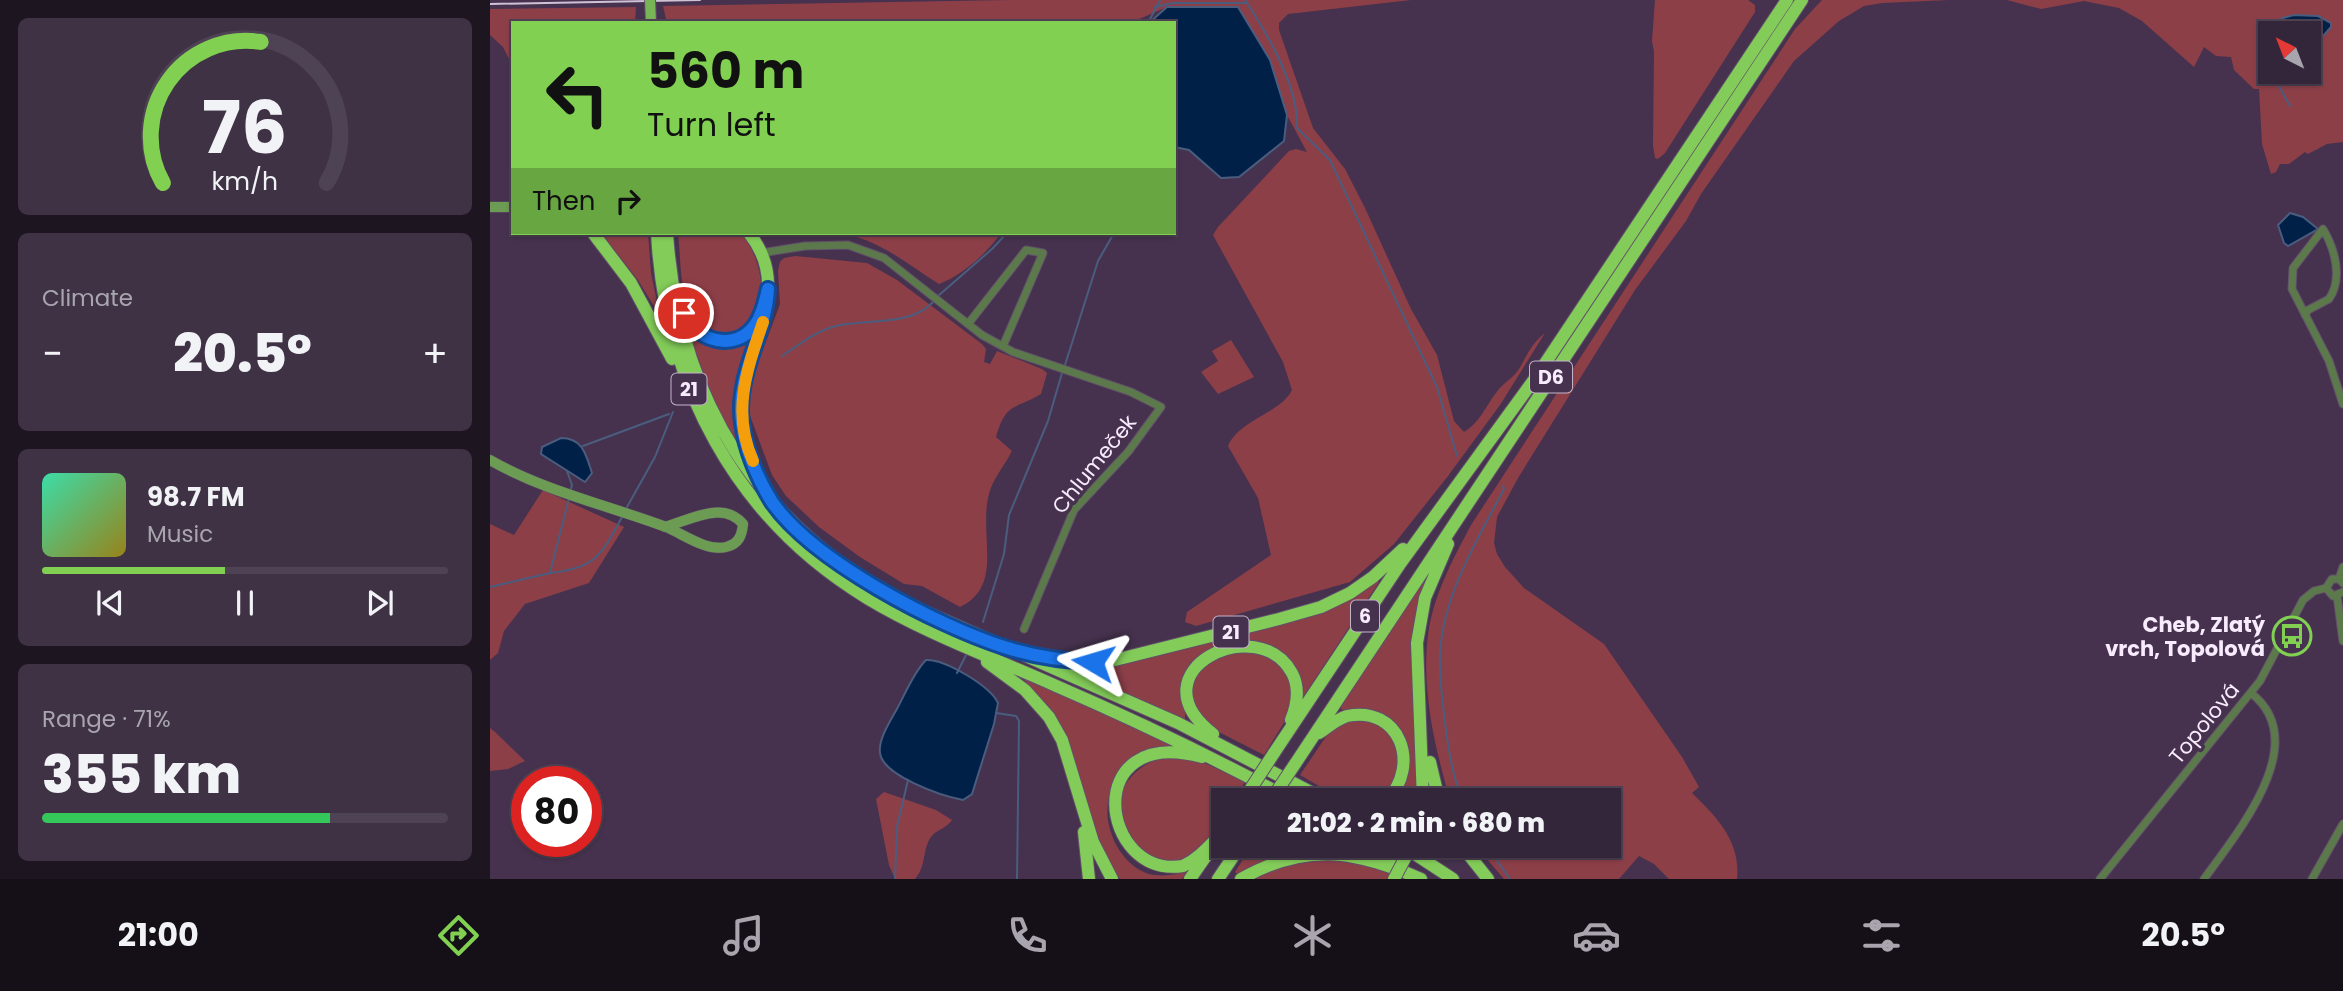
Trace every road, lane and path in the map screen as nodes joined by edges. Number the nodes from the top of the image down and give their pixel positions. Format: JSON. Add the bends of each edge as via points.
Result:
{"nodes":[{"id":1,"x":650,"y":0,"type":"edge"},
{"id":2,"x":1787,"y":0,"type":"edge"},
{"id":3,"x":1802,"y":0,"type":"edge"},
{"id":4,"x":651,"y":21,"type":"edge"},
{"id":5,"x":490,"y":207,"type":"edge"},
{"id":6,"x":511,"y":207,"type":"edge"},
{"id":7,"x":595,"y":235,"type":"edge"},
{"id":8,"x":657,"y":235,"type":"edge"},
{"id":9,"x":669,"y":235,"type":"edge"},
{"id":10,"x":669,"y":235,"type":"edge"},
{"id":11,"x":749,"y":235,"type":"edge"},
{"id":12,"x":761,"y":253,"type":"junction"},
{"id":13,"x":768,"y":289,"type":"junction"},
{"id":14,"x":2305,"y":315,"type":"junction"},
{"id":15,"x":968,"y":324,"type":"junction"},
{"id":16,"x":1003,"y":346,"type":"junction"},
{"id":17,"x":1536,"y":377,"type":"joint"},
{"id":18,"x":692,"y":397,"type":"junction"},
{"id":19,"x":2343,"y":404,"type":"edge"},
{"id":20,"x":490,"y":460,"type":"edge"},
{"id":21,"x":1459,"y":481,"type":"junction"},
{"id":22,"x":773,"y":502,"type":"junction"},
{"id":23,"x":1463,"y":512,"type":"junction"},
{"id":24,"x":665,"y":527,"type":"junction"},
{"id":25,"x":2343,"y":567,"type":"edge"},
{"id":26,"x":2341,"y":581,"type":"edge"},
{"id":27,"x":2326,"y":588,"type":"junction"},
{"id":28,"x":2340,"y":594,"type":"edge"},
{"id":29,"x":1024,"y":629,"type":"dead end"},
{"id":30,"x":938,"y":634,"type":"junction"},
{"id":31,"x":2343,"y":641,"type":"edge"},
{"id":32,"x":1005,"y":647,"type":"junction"},
{"id":33,"x":2251,"y":692,"type":"junction"},
{"id":34,"x":1422,"y":723,"type":"junction"},
{"id":35,"x":1313,"y":737,"type":"junction"},
{"id":36,"x":1232,"y":750,"type":"junction"},
{"id":37,"x":1274,"y":753,"type":"junction"},
{"id":38,"x":1227,"y":764,"type":"junction"},
{"id":39,"x":1251,"y":788,"type":"edge"},
{"id":40,"x":1270,"y":788,"type":"edge"},
{"id":41,"x":1279,"y":788,"type":"edge"},
{"id":42,"x":1305,"y":788,"type":"edge"},
{"id":43,"x":1395,"y":788,"type":"edge"},
{"id":44,"x":1423,"y":788,"type":"edge"},
{"id":45,"x":1436,"y":788,"type":"edge"},
{"id":46,"x":1079,"y":801,"type":"junction"},
{"id":47,"x":2343,"y":824,"type":"edge"},
{"id":48,"x":1211,"y":843,"type":"edge"},
{"id":49,"x":1211,"y":849,"type":"edge"},
{"id":50,"x":1232,"y":858,"type":"edge"},
{"id":51,"x":1391,"y":858,"type":"edge"},
{"id":52,"x":1405,"y":858,"type":"edge"},
{"id":53,"x":1421,"y":858,"type":"edge"},
{"id":54,"x":1471,"y":858,"type":"edge"},
{"id":55,"x":2313,"y":878,"type":"edge"},
{"id":56,"x":1089,"y":879,"type":"edge"},
{"id":57,"x":1112,"y":879,"type":"edge"},
{"id":58,"x":1191,"y":879,"type":"edge"},
{"id":59,"x":1218,"y":879,"type":"edge"},
{"id":60,"x":1241,"y":879,"type":"edge"},
{"id":61,"x":1394,"y":879,"type":"edge"},
{"id":62,"x":1423,"y":879,"type":"edge"},
{"id":63,"x":1453,"y":879,"type":"edge"},
{"id":64,"x":1488,"y":879,"type":"edge"},
{"id":65,"x":2099,"y":879,"type":"edge"},
{"id":66,"x":2204,"y":879,"type":"edge"}],
"edges":[{"from":1,"to":4,"type":"main road","bridge":true},
{"from":2,"to":17,"type":"highway","number":"D6"},
{"from":3,"to":23,"type":"highway","number":"D6"},
{"from":5,"to":6,"type":"street"},
{"from":7,"to":18,"type":"highway","via":[[631,283]]},
{"from":8,"to":18,"type":"highway","number":"21","via":[[665,309]]},
{"from":9,"to":13,"type":"highway","number":"21","via":[[684,313],[702,336],[726,341],[749,332],[761,314]]},
{"from":10,"to":22,"type":"highway","number":"21","via":[[680,324],[703,394],[741,463]]},
{"from":11,"to":12,"type":"highway"},
{"from":12,"to":13,"type":"highway"},
{"from":12,"to":15,"type":"street","via":[[848,245],[884,258]]},
{"from":13,"to":22,"type":"highway","number":"21","via":[[741,412],[750,455]]},
{"from":14,"to":14,"type":"street","via":[[2329,299],[2336,283],[2333,250],[2323,229],[2293,268],[2292,289]]},
{"from":14,"to":19,"type":"street","via":[[2329,361]]},
{"from":15,"to":16,"type":"street"},
{"from":15,"to":16,"type":"street","via":[[1026,250],[1043,253]]},
{"from":16,"to":29,"type":"street","name":"Chlumeček","via":[[1161,407],[1128,452],[1072,513]]},
{"from":17,"to":21,"type":"highway","number":"6"},
{"from":18,"to":30,"type":"highway","number":"21","via":[[732,471],[788,538],[868,599]]},
{"from":20,"to":24,"type":"street","via":[[583,500]]},
{"from":21,"to":32,"type":"highway","number":"21","via":[[1385,567],[1363,585],[1321,607],[1115,660],[1077,661]]},
{"from":21,"to":37,"type":"highway","number":"6"},
{"from":22,"to":32,"type":"highway","number":"21","via":[[822,550],[869,583]]},
{"from":23,"to":34,"type":"highway","via":[[1432,579],[1420,620],[1417,663]]},
{"from":23,"to":35,"type":"highway","number":"D6"},
{"from":24,"to":24,"type":"street","via":[[724,548],[735,544],[743,524],[735,514],[721,511]]},
{"from":25,"to":26,"type":"street"},
{"from":26,"to":27,"type":"street","name":"Topolová","via":[[2329,581]]},
{"from":27,"to":28,"type":"street","via":[[2329,594]]},
{"from":27,"to":33,"type":"street","name":"Topolová","via":[[2309,594],[2300,604]]},
{"from":28,"to":31,"type":"street"},
{"from":30,"to":38,"type":"highway"},
{"from":30,"to":46,"type":"highway","number":"21","via":[[999,670],[1039,704],[1062,740]]},
{"from":32,"to":36,"type":"highway"},
{"from":33,"to":65,"type":"street","name":"Topolová"},
{"from":33,"to":66,"type":"street","via":[[2274,720],[2274,751],[2249,816]]},
{"from":34,"to":44,"type":"highway"},
{"from":34,"to":45,"type":"highway"},
{"from":35,"to":41,"type":"highway","bridge":true},
{"from":35,"to":43,"type":"highway","via":[[1345,717],[1365,715],[1389,726],[1401,741],[1404,767]]},
{"from":36,"to":37,"type":"highway","number":"6","via":[[1192,715],[1186,685],[1194,669],[1210,655],[1250,647],[1281,659],[1296,684],[1293,714]]},
{"from":36,"to":42,"type":"highway"},
{"from":37,"to":39,"type":"highway","number":"6","bridge":true},
{"from":38,"to":40,"type":"highway"},
{"from":38,"to":48,"type":"highway","via":[[1183,753],[1162,754],[1138,764],[1114,800],[1114,821],[1121,841],[1130,855],[1151,868],[1181,867]]},
{"from":46,"to":56,"type":"highway"},
{"from":46,"to":57,"type":"highway","number":"21"},
{"from":47,"to":55,"type":"street"},
{"from":49,"to":58,"type":"highway"},
{"from":50,"to":59,"type":"highway"},
{"from":51,"to":62,"type":"highway"},
{"from":52,"to":61,"type":"highway","bridge":true},
{"from":53,"to":63,"type":"highway"},
{"from":54,"to":64,"type":"highway"},
{"from":60,"to":62,"type":"highway","via":[[1284,859],[1322,853],[1360,856]]}]}
